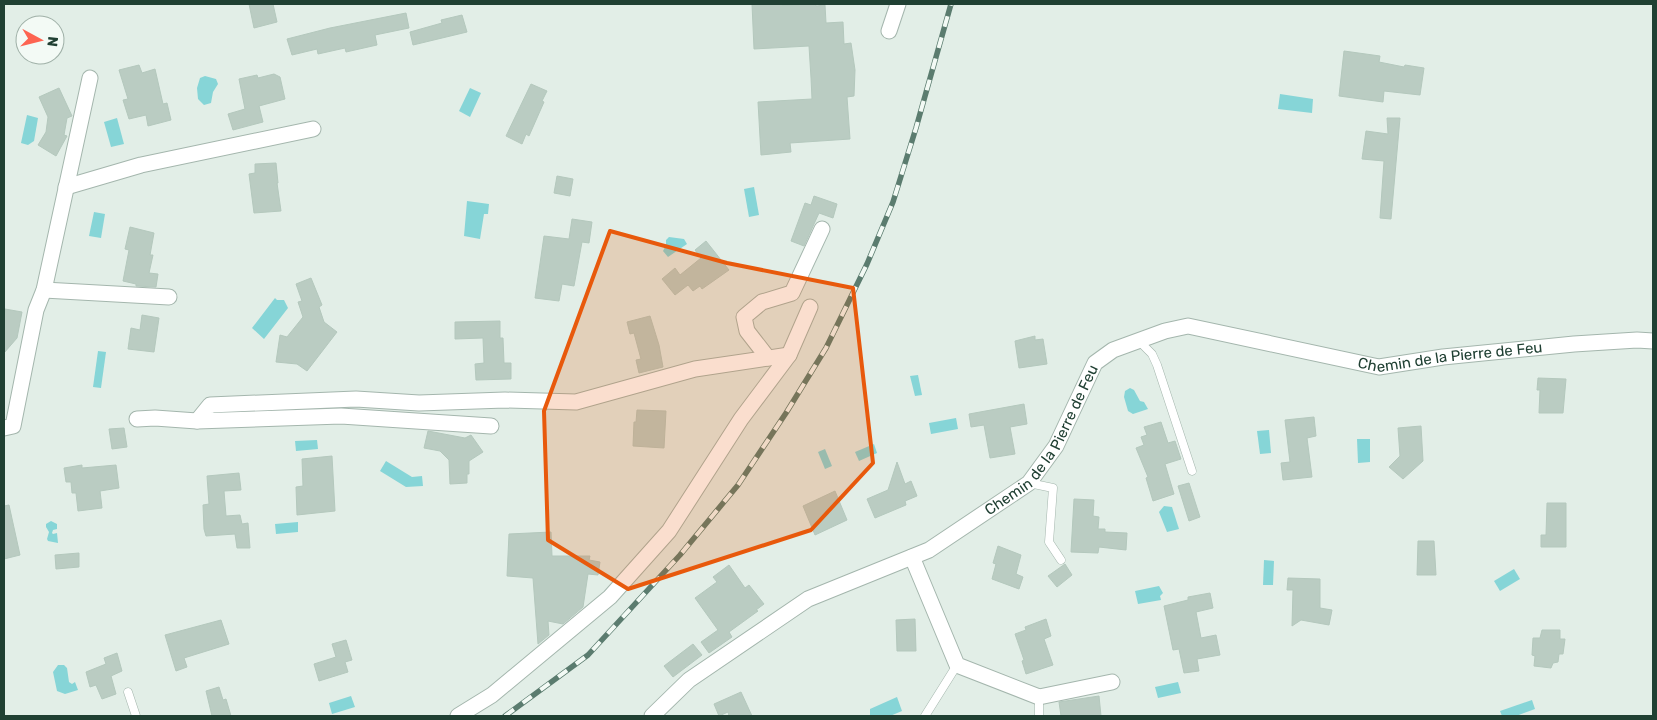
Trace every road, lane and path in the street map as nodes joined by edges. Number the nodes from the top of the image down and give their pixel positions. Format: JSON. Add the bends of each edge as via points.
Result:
{"nodes":[{"id":1,"x":898,"y":4,"type":"edge"},
{"id":2,"x":889,"y":31,"type":"dead end"},
{"id":3,"x":90,"y":78,"type":"dead end"},
{"id":4,"x":313,"y":129,"type":"dead end"},
{"id":5,"x":66,"y":187,"type":"junction"},
{"id":6,"x":822,"y":229,"type":"dead end"},
{"id":7,"x":44,"y":290,"type":"junction"},
{"id":8,"x":169,"y":297,"type":"dead end"},
{"id":9,"x":810,"y":307,"type":"dead end"},
{"id":10,"x":1139,"y":340,"type":"junction"},
{"id":11,"x":1653,"y":341,"type":"edge"},
{"id":12,"x":788,"y":354,"type":"junction"},
{"id":13,"x":768,"y":358,"type":"junction"},
{"id":14,"x":136,"y":420,"type":"dead end"},
{"id":15,"x":197,"y":421,"type":"junction"},
{"id":16,"x":491,"y":426,"type":"dead end"},
{"id":17,"x":4,"y":428,"type":"edge"},
{"id":18,"x":1192,"y":471,"type":"dead end"},
{"id":19,"x":1029,"y":483,"type":"junction"},
{"id":20,"x":912,"y":557,"type":"junction"},
{"id":21,"x":1061,"y":560,"type":"dead end"},
{"id":22,"x":957,"y":665,"type":"junction"},
{"id":23,"x":1112,"y":682,"type":"dead end"},
{"id":24,"x":128,"y":692,"type":"dead end"},
{"id":25,"x":1039,"y":697,"type":"junction"},
{"id":26,"x":136,"y":716,"type":"edge"},
{"id":27,"x":458,"y":716,"type":"edge"},
{"id":28,"x":652,"y":716,"type":"edge"},
{"id":29,"x":925,"y":716,"type":"edge"},
{"id":30,"x":1039,"y":716,"type":"edge"}],
"edges":[{"from":1,"to":2,"type":"street"},
{"from":3,"to":5,"type":"street"},
{"from":4,"to":5,"type":"street","via":[[141,165]]},
{"from":5,"to":7,"type":"street"},
{"from":6,"to":13,"type":"street","via":[[792,293],[762,302],[744,317],[747,331]]},
{"from":7,"to":8,"type":"street"},
{"from":7,"to":17,"type":"street","via":[[36,310],[13,426]]},
{"from":9,"to":12,"type":"street"},
{"from":10,"to":11,"type":"street","name":"Chemin de la Pierre de Feu","via":[[1188,326],[1379,367],[1490,352]]},
{"from":10,"to":18,"type":"lane","via":[[1157,365]]},
{"from":10,"to":19,"type":"street","name":"Chemin de la Pierre de Feu","via":[[1113,350],[1095,363],[1056,446]]},
{"from":12,"to":13,"type":"street"},
{"from":12,"to":27,"type":"street","via":[[741,418],[669,531],[610,597],[492,695]]},
{"from":13,"to":15,"type":"street","via":[[695,368],[576,402],[419,403],[356,398],[210,405]]},
{"from":14,"to":15,"type":"street"},
{"from":15,"to":16,"type":"street","via":[[341,416]]},
{"from":19,"to":20,"type":"street","name":"Chemin de la Pierre de Feu","via":[[928,550]]},
{"from":19,"to":21,"type":"lane","via":[[1053,488],[1049,542]]},
{"from":20,"to":22,"type":"street"},
{"from":20,"to":28,"type":"street","name":"Chemin de la Pierre de Feu","via":[[808,599],[689,680]]},
{"from":22,"to":25,"type":"street"},
{"from":22,"to":29,"type":"lane"},
{"from":23,"to":25,"type":"street"},
{"from":24,"to":26,"type":"lane"},
{"from":25,"to":30,"type":"lane"}]}
